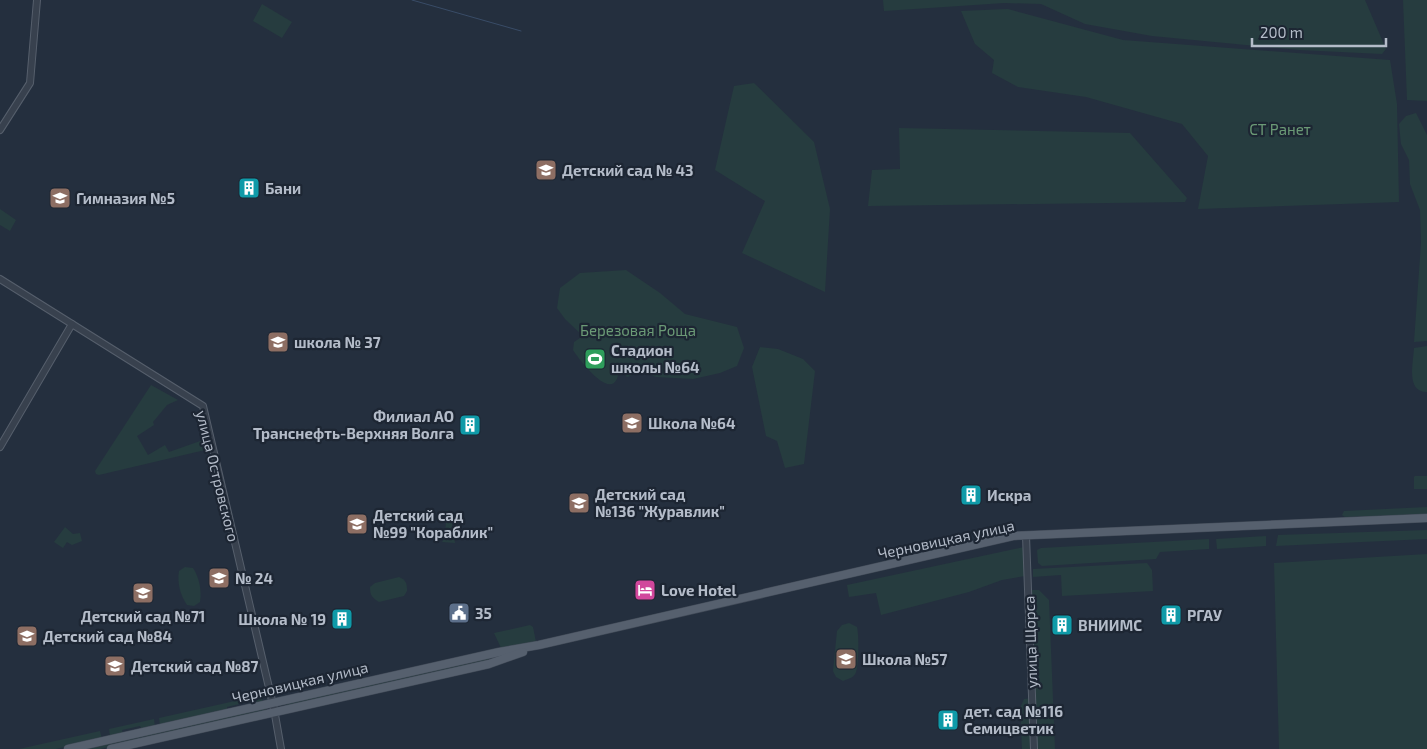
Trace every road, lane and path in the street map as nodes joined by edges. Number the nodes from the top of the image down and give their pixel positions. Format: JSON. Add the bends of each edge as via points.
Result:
{"nodes":[{"id":1,"x":37,"y":0,"type":"edge"},
{"id":2,"x":0,"y":130,"type":"edge"},
{"id":3,"x":0,"y":279,"type":"edge"},
{"id":4,"x":72,"y":324,"type":"junction"},
{"id":5,"x":0,"y":447,"type":"edge"},
{"id":6,"x":1427,"y":518,"type":"edge"},
{"id":7,"x":1026,"y":536,"type":"junction"},
{"id":8,"x":539,"y":645,"type":"junction"},
{"id":9,"x":272,"y":703,"type":"junction"},
{"id":10,"x":274,"y":712,"type":"junction"},
{"id":11,"x":68,"y":749,"type":"edge"},
{"id":12,"x":111,"y":749,"type":"edge"},
{"id":13,"x":281,"y":749,"type":"edge"},
{"id":14,"x":1034,"y":749,"type":"edge"}],
"edges":[{"from":1,"to":2,"type":"street","via":[[30,83]]},
{"from":3,"to":4,"type":"street","name":"улица Островского"},
{"from":4,"to":5,"type":"street"},
{"from":4,"to":9,"type":"street","name":"улица Островского","via":[[203,406]]},
{"from":6,"to":7,"type":"main road","name":"Черновицкая улица"},
{"from":7,"to":8,"type":"main road","name":"Черновицкая улица","via":[[1014,536]]},
{"from":7,"to":14,"type":"street","name":"улица Щорса"},
{"from":8,"to":9,"type":"main road","name":"Черновицкая улица"},
{"from":8,"to":10,"type":"main road","name":"Черновицкая улица","via":[[489,664]]},
{"from":9,"to":10,"type":"street","name":"улица Островского"},
{"from":9,"to":11,"type":"main road","name":"Черновицкая улица"},
{"from":10,"to":12,"type":"main road","name":"Черновицкая улица"},
{"from":10,"to":13,"type":"street","name":"улица Островского"}]}
